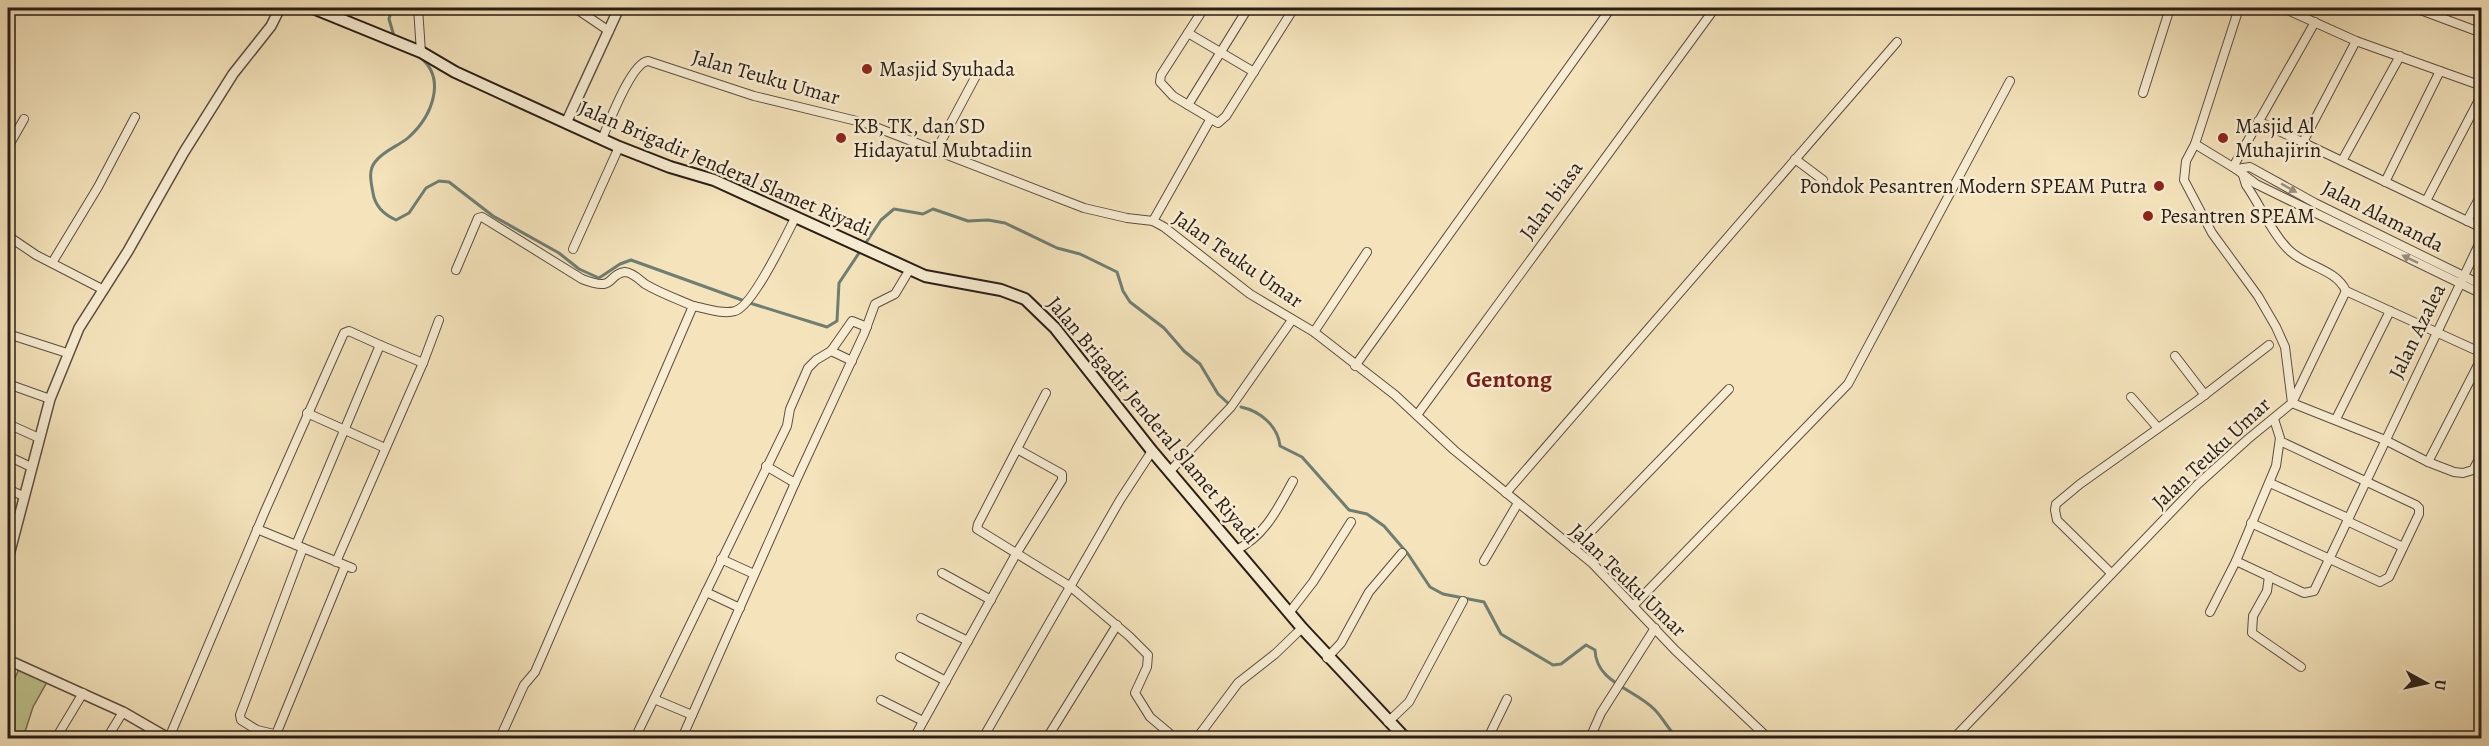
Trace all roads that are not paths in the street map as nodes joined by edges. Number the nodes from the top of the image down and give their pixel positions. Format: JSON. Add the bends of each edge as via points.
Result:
{"nodes":[{"id":1,"x":280,"y":8,"type":"edge"},
{"id":2,"x":313,"y":8,"type":"edge"},
{"id":3,"x":418,"y":8,"type":"edge"},
{"id":4,"x":575,"y":8,"type":"edge"},
{"id":5,"x":619,"y":8,"type":"edge"},
{"id":6,"x":1204,"y":8,"type":"edge"},
{"id":7,"x":1248,"y":8,"type":"edge"},
{"id":8,"x":1293,"y":8,"type":"edge"},
{"id":9,"x":1611,"y":8,"type":"edge"},
{"id":10,"x":1715,"y":8,"type":"edge"},
{"id":11,"x":2170,"y":8,"type":"edge"},
{"id":12,"x":2239,"y":8,"type":"edge"},
{"id":13,"x":2283,"y":8,"type":"edge"},
{"id":14,"x":2415,"y":8,"type":"edge"},
{"id":15,"x":2315,"y":22,"type":"junction"},
{"id":16,"x":609,"y":31,"type":"junction"},
{"id":17,"x":1188,"y":33,"type":"junction"},
{"id":18,"x":2481,"y":33,"type":"edge"},
{"id":19,"x":2356,"y":41,"type":"junction"},
{"id":20,"x":1897,"y":42,"type":"dead end"},
{"id":21,"x":421,"y":52,"type":"junction"},
{"id":22,"x":1220,"y":52,"type":"junction"},
{"id":23,"x":2400,"y":56,"type":"junction"},
{"id":24,"x":2440,"y":71,"type":"junction"},
{"id":25,"x":1254,"y":72,"type":"junction"},
{"id":26,"x":977,"y":74,"type":"dead end"},
{"id":27,"x":2010,"y":81,"type":"dead end"},
{"id":28,"x":2481,"y":86,"type":"edge"},
{"id":29,"x":2143,"y":93,"type":"dead end"},
{"id":30,"x":2481,"y":94,"type":"edge"},
{"id":31,"x":1188,"y":105,"type":"junction"},
{"id":32,"x":135,"y":117,"type":"dead end"},
{"id":33,"x":24,"y":119,"type":"dead end"},
{"id":34,"x":1210,"y":120,"type":"junction"},
{"id":35,"x":2258,"y":121,"type":"junction"},
{"id":36,"x":566,"y":123,"type":"junction"},
{"id":37,"x":602,"y":139,"type":"junction"},
{"id":38,"x":2303,"y":142,"type":"junction"},
{"id":39,"x":2195,"y":144,"type":"junction"},
{"id":40,"x":8,"y":147,"type":"edge"},
{"id":41,"x":619,"y":147,"type":"junction"},
{"id":42,"x":936,"y":149,"type":"junction"},
{"id":43,"x":1795,"y":159,"type":"junction"},
{"id":44,"x":2343,"y":161,"type":"junction"},
{"id":45,"x":2235,"y":168,"type":"junction"},
{"id":46,"x":2244,"y":171,"type":"junction"},
{"id":47,"x":1823,"y":180,"type":"dead end"},
{"id":48,"x":2385,"y":182,"type":"junction"},
{"id":49,"x":2481,"y":193,"type":"edge"},
{"id":50,"x":2426,"y":201,"type":"junction"},
{"id":51,"x":795,"y":218,"type":"junction"},
{"id":52,"x":1153,"y":221,"type":"junction"},
{"id":53,"x":2467,"y":221,"type":"junction"},
{"id":54,"x":2481,"y":228,"type":"edge"},
{"id":55,"x":8,"y":236,"type":"edge"},
{"id":56,"x":2481,"y":238,"type":"edge"},
{"id":57,"x":573,"y":249,"type":"dead end"},
{"id":58,"x":1367,"y":252,"type":"dead end"},
{"id":59,"x":52,"y":263,"type":"junction"},
{"id":60,"x":910,"y":269,"type":"junction"},
{"id":61,"x":456,"y":270,"type":"dead end"},
{"id":62,"x":2462,"y":280,"type":"junction"},
{"id":63,"x":2481,"y":285,"type":"edge"},
{"id":64,"x":102,"y":289,"type":"junction"},
{"id":65,"x":2346,"y":291,"type":"junction"},
{"id":66,"x":2481,"y":294,"type":"edge"},
{"id":67,"x":693,"y":306,"type":"junction"},
{"id":68,"x":2390,"y":311,"type":"junction"},
{"id":69,"x":439,"y":320,"type":"dead end"},
{"id":70,"x":1292,"y":320,"type":"junction"},
{"id":71,"x":867,"y":327,"type":"junction"},
{"id":72,"x":2437,"y":332,"type":"junction"},
{"id":73,"x":1314,"y":333,"type":"junction"},
{"id":74,"x":8,"y":334,"type":"edge"},
{"id":75,"x":380,"y":345,"type":"junction"},
{"id":76,"x":2269,"y":345,"type":"dead end"},
{"id":77,"x":831,"y":351,"type":"junction"},
{"id":78,"x":67,"y":353,"type":"junction"},
{"id":79,"x":2481,"y":353,"type":"edge"},
{"id":80,"x":2175,"y":356,"type":"dead end"},
{"id":81,"x":2481,"y":357,"type":"edge"},
{"id":82,"x":852,"y":361,"type":"junction"},
{"id":83,"x":423,"y":363,"type":"junction"},
{"id":84,"x":1355,"y":366,"type":"junction"},
{"id":85,"x":8,"y":384,"type":"edge"},
{"id":86,"x":1729,"y":389,"type":"dead end"},
{"id":87,"x":1046,"y":393,"type":"dead end"},
{"id":88,"x":2205,"y":395,"type":"junction"},
{"id":89,"x":2131,"y":397,"type":"dead end"},
{"id":90,"x":50,"y":399,"type":"junction"},
{"id":91,"x":2292,"y":403,"type":"junction"},
{"id":92,"x":308,"y":413,"type":"junction"},
{"id":93,"x":1417,"y":415,"type":"junction"},
{"id":94,"x":2274,"y":419,"type":"junction"},
{"id":95,"x":2336,"y":419,"type":"junction"},
{"id":96,"x":8,"y":424,"type":"edge"},
{"id":97,"x":2158,"y":428,"type":"junction"},
{"id":98,"x":344,"y":431,"type":"junction"},
{"id":99,"x":39,"y":438,"type":"junction"},
{"id":100,"x":2385,"y":440,"type":"junction"},
{"id":101,"x":2280,"y":441,"type":"junction"},
{"id":102,"x":385,"y":448,"type":"junction"},
{"id":103,"x":1017,"y":449,"type":"junction"},
{"id":104,"x":1152,"y":451,"type":"junction"},
{"id":105,"x":2481,"y":454,"type":"edge"},
{"id":106,"x":8,"y":456,"type":"edge"},
{"id":107,"x":2428,"y":462,"type":"junction"},
{"id":108,"x":766,"y":466,"type":"junction"},
{"id":109,"x":31,"y":467,"type":"junction"},
{"id":110,"x":1170,"y":471,"type":"junction"},
{"id":111,"x":1293,"y":481,"type":"dead end"},
{"id":112,"x":795,"y":483,"type":"junction"},
{"id":113,"x":2270,"y":483,"type":"junction"},
{"id":114,"x":2365,"y":483,"type":"junction"},
{"id":115,"x":8,"y":489,"type":"edge"},
{"id":116,"x":1506,"y":493,"type":"junction"},
{"id":117,"x":23,"y":496,"type":"junction"},
{"id":118,"x":1518,"y":503,"type":"junction"},
{"id":119,"x":2348,"y":519,"type":"junction"},
{"id":120,"x":1351,"y":522,"type":"dead end"},
{"id":121,"x":2252,"y":523,"type":"junction"},
{"id":122,"x":257,"y":529,"type":"junction"},
{"id":123,"x":300,"y":547,"type":"junction"},
{"id":124,"x":2403,"y":547,"type":"junction"},
{"id":125,"x":1574,"y":549,"type":"junction"},
{"id":126,"x":1236,"y":550,"type":"junction"},
{"id":127,"x":1402,"y":553,"type":"dead end"},
{"id":128,"x":1016,"y":554,"type":"junction"},
{"id":129,"x":2330,"y":558,"type":"junction"},
{"id":130,"x":8,"y":559,"type":"edge"},
{"id":131,"x":722,"y":559,"type":"junction"},
{"id":132,"x":1484,"y":561,"type":"dead end"},
{"id":133,"x":2236,"y":561,"type":"junction"},
{"id":134,"x":336,"y":562,"type":"junction"},
{"id":135,"x":942,"y":573,"type":"dead end"},
{"id":136,"x":2111,"y":573,"type":"junction"},
{"id":137,"x":754,"y":574,"type":"junction"},
{"id":138,"x":2269,"y":576,"type":"junction"},
{"id":139,"x":1071,"y":586,"type":"junction"},
{"id":140,"x":706,"y":592,"type":"junction"},
{"id":141,"x":991,"y":600,"type":"junction"},
{"id":142,"x":1463,"y":601,"type":"dead end"},
{"id":143,"x":1633,"y":606,"type":"junction"},
{"id":144,"x":740,"y":608,"type":"junction"},
{"id":145,"x":2210,"y":612,"type":"dead end"},
{"id":146,"x":1289,"y":613,"type":"junction"},
{"id":147,"x":921,"y":618,"type":"dead end"},
{"id":148,"x":1117,"y":626,"type":"junction"},
{"id":149,"x":1302,"y":628,"type":"junction"},
{"id":150,"x":1655,"y":628,"type":"junction"},
{"id":151,"x":968,"y":641,"type":"junction"},
{"id":152,"x":900,"y":657,"type":"dead end"},
{"id":153,"x":1327,"y":657,"type":"junction"},
{"id":154,"x":8,"y":660,"type":"edge"},
{"id":155,"x":2301,"y":667,"type":"dead end"},
{"id":156,"x":946,"y":681,"type":"junction"},
{"id":157,"x":83,"y":693,"type":"junction"},
{"id":158,"x":654,"y":699,"type":"junction"},
{"id":159,"x":1507,"y":699,"type":"dead end"},
{"id":160,"x":881,"y":700,"type":"dead end"},
{"id":161,"x":123,"y":712,"type":"junction"},
{"id":162,"x":692,"y":715,"type":"junction"},
{"id":163,"x":923,"y":721,"type":"junction"},
{"id":164,"x":1389,"y":722,"type":"junction"},
{"id":165,"x":258,"y":730,"type":"junction"},
{"id":166,"x":56,"y":738,"type":"edge"},
{"id":167,"x":107,"y":738,"type":"edge"},
{"id":168,"x":168,"y":738,"type":"edge"},
{"id":169,"x":254,"y":738,"type":"edge"},
{"id":170,"x":500,"y":738,"type":"edge"},
{"id":171,"x":635,"y":738,"type":"edge"},
{"id":172,"x":682,"y":738,"type":"edge"},
{"id":173,"x":914,"y":738,"type":"edge"},
{"id":174,"x":983,"y":738,"type":"edge"},
{"id":175,"x":1047,"y":738,"type":"edge"},
{"id":176,"x":1175,"y":738,"type":"edge"},
{"id":177,"x":1197,"y":738,"type":"edge"},
{"id":178,"x":1405,"y":738,"type":"edge"},
{"id":179,"x":1488,"y":738,"type":"edge"},
{"id":180,"x":1590,"y":738,"type":"edge"},
{"id":181,"x":1768,"y":738,"type":"edge"},
{"id":182,"x":1954,"y":738,"type":"edge"}],
"edges":[{"from":1,"to":64,"type":"street","via":[[271,26],[233,74]]},
{"from":2,"to":21,"type":"main road","name":"Jalan Brigadir Jenderal Slamet Riyadi"},
{"from":3,"to":21,"type":"street"},
{"from":4,"to":16,"type":"street"},
{"from":5,"to":16,"type":"street"},
{"from":6,"to":17,"type":"street"},
{"from":7,"to":22,"type":"street"},
{"from":8,"to":25,"type":"street"},
{"from":9,"to":84,"type":"street"},
{"from":10,"to":93,"type":"street","name":"Jalan biasa"},
{"from":11,"to":29,"type":"street"},
{"from":12,"to":39,"type":"street","name":"Jalan Teuku Umar"},
{"from":13,"to":15,"type":"street"},
{"from":14,"to":18,"type":"street"},
{"from":15,"to":19,"type":"street"},
{"from":15,"to":35,"type":"street"},
{"from":16,"to":36,"type":"street"},
{"from":17,"to":22,"type":"street"},
{"from":17,"to":31,"type":"street","via":[[1160,82]]},
{"from":19,"to":23,"type":"street"},
{"from":19,"to":38,"type":"street"},
{"from":20,"to":43,"type":"street"},
{"from":21,"to":36,"type":"main road","name":"Jalan Brigadir Jenderal Slamet Riyadi","via":[[455,72]]},
{"from":22,"to":25,"type":"street"},
{"from":22,"to":31,"type":"street"},
{"from":23,"to":24,"type":"street"},
{"from":23,"to":44,"type":"street"},
{"from":24,"to":28,"type":"street"},
{"from":24,"to":48,"type":"street"},
{"from":25,"to":34,"type":"street","via":[[1226,116],[1218,123]]},
{"from":26,"to":42,"type":"street"},
{"from":27,"to":143,"type":"street","via":[[1848,384]]},
{"from":30,"to":50,"type":"street"},
{"from":31,"to":34,"type":"street"},
{"from":32,"to":59,"type":"street"},
{"from":33,"to":40,"type":"street"},
{"from":34,"to":52,"type":"street"},
{"from":35,"to":38,"type":"street"},
{"from":35,"to":45,"type":"street"},
{"from":36,"to":37,"type":"main road","name":"Jalan Brigadir Jenderal Slamet Riyadi"},
{"from":37,"to":41,"type":"main road","name":"Jalan Brigadir Jenderal Slamet Riyadi"},
{"from":37,"to":42,"type":"street","name":"Jalan Teuku Umar","via":[[619,98],[645,61],[765,99],[865,123]]},
{"from":38,"to":44,"type":"street"},
{"from":39,"to":45,"type":"street"},
{"from":39,"to":91,"type":"street","name":"Jalan Teuku Umar","via":[[2186,162],[2184,180],[2212,233],[2276,327],[2285,347]]},
{"from":41,"to":51,"type":"main road","name":"Jalan Brigadir Jenderal Slamet Riyadi","via":[[714,180]]},
{"from":41,"to":57,"type":"street"},
{"from":42,"to":52,"type":"street","name":"Jalan Teuku Umar","via":[[1083,208]]},
{"from":43,"to":47,"type":"street"},
{"from":43,"to":116,"type":"street"},
{"from":44,"to":48,"type":"street"},
{"from":45,"to":46,"type":"street"},
{"from":46,"to":62,"type":"street","name":"Jalan Alamanda","one_way":true},
{"from":62,"to":46,"type":"street","name":"Jalan Alamanda","one_way":true,"via":[[2256,184]]},
{"from":46,"to":65,"type":"street","via":[[2246,185],[2286,248],[2342,282]]},
{"from":48,"to":50,"type":"street"},
{"from":49,"to":53,"type":"street"},
{"from":50,"to":53,"type":"street"},
{"from":51,"to":60,"type":"main road","name":"Jalan Brigadir Jenderal Slamet Riyadi"},
{"from":51,"to":67,"type":"street","via":[[742,308],[728,312]]},
{"from":52,"to":70,"type":"street","name":"Jalan Teuku Umar","via":[[1173,232],[1250,294]]},
{"from":53,"to":54,"type":"street"},
{"from":55,"to":59,"type":"street"},
{"from":56,"to":62,"type":"street","name":"Jalan Azalea"},
{"from":58,"to":73,"type":"street"},
{"from":59,"to":64,"type":"street"},
{"from":60,"to":71,"type":"street","via":[[895,294],[875,304]]},
{"from":60,"to":104,"type":"main road","name":"Jalan Brigadir Jenderal Slamet Riyadi","via":[[934,279],[1000,290],[1024,299],[1055,328]]},
{"from":61,"to":67,"type":"street","via":[[478,218],[482,217],[582,279],[600,285],[621,273],[629,273]]},
{"from":62,"to":63,"type":"street","name":"Jalan Alamanda"},
{"from":62,"to":66,"type":"street","name":"Jalan Alamanda"},
{"from":62,"to":72,"type":"street","name":"Jalan Azalea"},
{"from":64,"to":78,"type":"street"},
{"from":65,"to":68,"type":"street"},
{"from":65,"to":91,"type":"street"},
{"from":67,"to":170,"type":"street","via":[[535,672],[524,685]]},
{"from":68,"to":72,"type":"street"},
{"from":68,"to":95,"type":"street"},
{"from":69,"to":83,"type":"street"},
{"from":70,"to":73,"type":"street","name":"Jalan Teuku Umar"},
{"from":70,"to":110,"type":"street","via":[[1231,407]]},
{"from":71,"to":77,"type":"street","via":[[852,321]]},
{"from":71,"to":82,"type":"street"},
{"from":72,"to":79,"type":"street"},
{"from":72,"to":100,"type":"street","name":"Jalan Azalea"},
{"from":73,"to":84,"type":"street","name":"Jalan Teuku Umar"},
{"from":74,"to":78,"type":"street"},
{"from":75,"to":83,"type":"street"},
{"from":75,"to":92,"type":"street","via":[[345,332]]},
{"from":75,"to":98,"type":"street"},
{"from":76,"to":88,"type":"street"},
{"from":77,"to":82,"type":"street"},
{"from":77,"to":108,"type":"street","via":[[808,368],[787,426]]},
{"from":78,"to":90,"type":"street"},
{"from":80,"to":88,"type":"street"},
{"from":81,"to":107,"type":"street"},
{"from":82,"to":112,"type":"street"},
{"from":83,"to":102,"type":"street"},
{"from":84,"to":93,"type":"street","name":"Jalan Teuku Umar"},
{"from":85,"to":90,"type":"street"},
{"from":86,"to":125,"type":"street"},
{"from":87,"to":103,"type":"street"},
{"from":88,"to":97,"type":"street"},
{"from":89,"to":97,"type":"street"},
{"from":90,"to":99,"type":"street"},
{"from":91,"to":94,"type":"street","name":"Jalan Teuku Umar"},
{"from":91,"to":95,"type":"street"},
{"from":92,"to":98,"type":"street"},
{"from":92,"to":122,"type":"street"},
{"from":93,"to":116,"type":"street","name":"Jalan Teuku Umar"},
{"from":94,"to":101,"type":"street"},
{"from":94,"to":136,"type":"street","name":"Jalan Teuku Umar","via":[[2198,484]]},
{"from":95,"to":100,"type":"street"},
{"from":96,"to":99,"type":"street"},
{"from":97,"to":136,"type":"street","via":[[2056,504],[2057,520]]},
{"from":98,"to":102,"type":"street"},
{"from":98,"to":123,"type":"street"},
{"from":99,"to":109,"type":"street"},
{"from":100,"to":107,"type":"street"},
{"from":100,"to":114,"type":"street","name":"Jalan Azalea"},
{"from":101,"to":113,"type":"street"},
{"from":101,"to":114,"type":"street"},
{"from":102,"to":134,"type":"street"},
{"from":103,"to":128,"type":"street","via":[[977,529]]},
{"from":103,"to":128,"type":"street","via":[[1063,477]]},
{"from":104,"to":110,"type":"main road","name":"Jalan Brigadir Jenderal Slamet Riyadi"},
{"from":104,"to":139,"type":"street"},
{"from":105,"to":107,"type":"street","via":[[2468,472],[2454,472]]},
{"from":106,"to":109,"type":"street"},
{"from":108,"to":112,"type":"street"},
{"from":108,"to":131,"type":"street"},
{"from":109,"to":117,"type":"street"},
{"from":110,"to":126,"type":"main road","name":"Jalan Brigadir Jenderal Slamet Riyadi"},
{"from":111,"to":126,"type":"street","via":[[1269,522],[1250,543]]},
{"from":112,"to":137,"type":"street"},
{"from":113,"to":119,"type":"street"},
{"from":113,"to":121,"type":"street"},
{"from":114,"to":119,"type":"street","name":"Jalan Azalea"},
{"from":114,"to":124,"type":"street","via":[[2419,508]]},
{"from":115,"to":117,"type":"street"},
{"from":116,"to":118,"type":"street","name":"Jalan Teuku Umar"},
{"from":117,"to":130,"type":"street"},
{"from":118,"to":125,"type":"street","name":"Jalan Teuku Umar"},
{"from":118,"to":132,"type":"street"},
{"from":119,"to":124,"type":"street"},
{"from":119,"to":129,"type":"street","name":"Jalan Azalea"},
{"from":120,"to":146,"type":"street"},
{"from":121,"to":129,"type":"street"},
{"from":121,"to":133,"type":"street"},
{"from":122,"to":123,"type":"street"},
{"from":122,"to":168,"type":"street"},
{"from":123,"to":134,"type":"street"},
{"from":123,"to":165,"type":"street","via":[[240,715],[241,720]]},
{"from":124,"to":129,"type":"street","via":[[2389,577],[2380,582]]},
{"from":125,"to":143,"type":"street","name":"Jalan Teuku Umar"},
{"from":126,"to":146,"type":"main road","name":"Jalan Brigadir Jenderal Slamet Riyadi"},
{"from":127,"to":153,"type":"street","via":[[1369,592],[1341,643]]},
{"from":128,"to":139,"type":"street"},
{"from":128,"to":141,"type":"street"},
{"from":129,"to":138,"type":"street","name":"Jalan Azalea","via":[[2310,593]]},
{"from":131,"to":137,"type":"street"},
{"from":131,"to":140,"type":"street"},
{"from":133,"to":138,"type":"street"},
{"from":133,"to":145,"type":"street"},
{"from":134,"to":165,"type":"street","via":[[348,567],[277,732]]},
{"from":135,"to":141,"type":"street"},
{"from":136,"to":182,"type":"street","name":"Jalan Teuku Umar"},
{"from":137,"to":144,"type":"street"},
{"from":138,"to":155,"type":"street","via":[[2264,598],[2253,616],[2252,633]]},
{"from":139,"to":148,"type":"street"},
{"from":139,"to":174,"type":"street"},
{"from":140,"to":144,"type":"street"},
{"from":140,"to":158,"type":"street"},
{"from":141,"to":151,"type":"street"},
{"from":142,"to":164,"type":"street","via":[[1409,702]]},
{"from":143,"to":150,"type":"street","name":"Jalan Teuku Umar"},
{"from":144,"to":162,"type":"street"},
{"from":146,"to":149,"type":"main road","name":"Jalan Brigadir Jenderal Slamet Riyadi"},
{"from":147,"to":151,"type":"street"},
{"from":148,"to":175,"type":"street"},
{"from":148,"to":176,"type":"street","via":[[1148,655],[1146,672],[1136,688],[1137,697],[1150,717]]},
{"from":149,"to":153,"type":"main road","name":"Jalan Brigadir Jenderal Slamet Riyadi"},
{"from":149,"to":177,"type":"street","via":[[1238,683]]},
{"from":150,"to":180,"type":"street","via":[[1601,713]]},
{"from":150,"to":181,"type":"street","name":"Jalan Teuku Umar"},
{"from":151,"to":156,"type":"street"},
{"from":152,"to":156,"type":"street"},
{"from":153,"to":164,"type":"main road","name":"Jalan Brigadir Jenderal Slamet Riyadi"},
{"from":154,"to":157,"type":"street"},
{"from":156,"to":163,"type":"street"},
{"from":157,"to":161,"type":"street"},
{"from":157,"to":166,"type":"street"},
{"from":158,"to":162,"type":"street"},
{"from":158,"to":171,"type":"street"},
{"from":159,"to":179,"type":"street"},
{"from":160,"to":163,"type":"street"},
{"from":161,"to":167,"type":"street"},
{"from":161,"to":168,"type":"street"},
{"from":162,"to":172,"type":"street"},
{"from":163,"to":173,"type":"street"},
{"from":164,"to":178,"type":"main road","name":"Jalan Brigadir Jenderal Slamet Riyadi"},
{"from":165,"to":169,"type":"street"}]}
